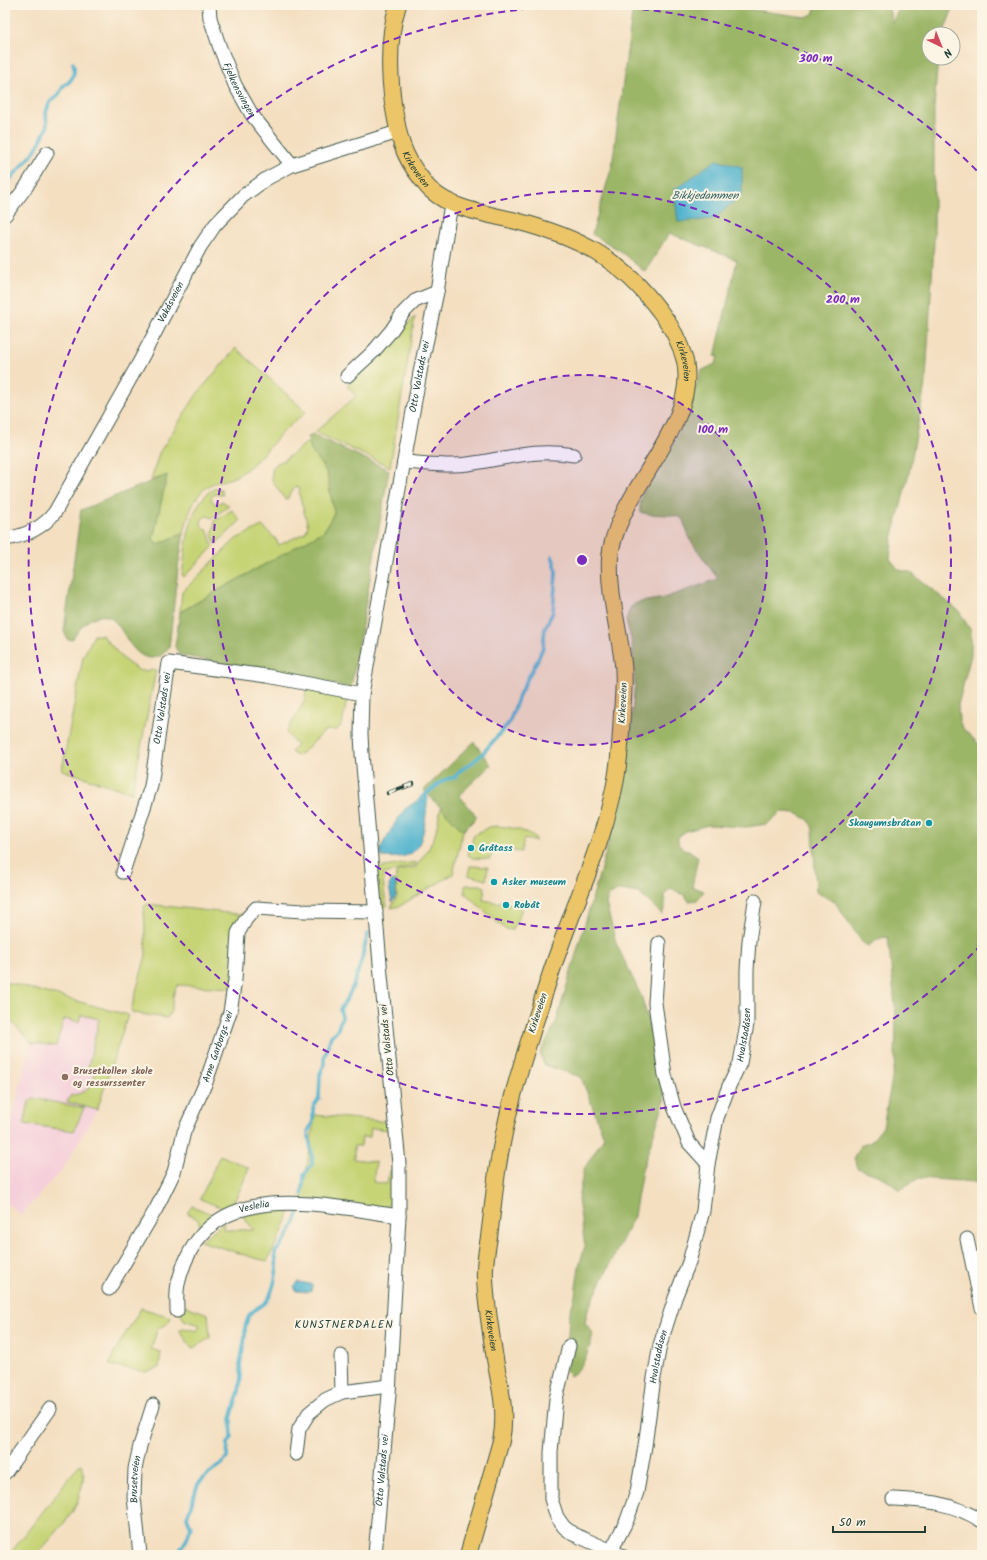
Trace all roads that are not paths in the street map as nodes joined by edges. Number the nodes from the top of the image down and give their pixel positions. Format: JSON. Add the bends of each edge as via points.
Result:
{"nodes":[{"id":1,"x":210,"y":5,"type":"edge"},
{"id":2,"x":398,"y":5,"type":"edge"},
{"id":3,"x":398,"y":132,"type":"junction"},
{"id":4,"x":47,"y":153,"type":"dead end"},
{"id":5,"x":292,"y":165,"type":"junction"},
{"id":6,"x":451,"y":204,"type":"junction"},
{"id":7,"x":5,"y":215,"type":"edge"},
{"id":8,"x":437,"y":292,"type":"junction"},
{"id":9,"x":347,"y":376,"type":"dead end"},
{"id":10,"x":574,"y":455,"type":"dead end"},
{"id":11,"x":404,"y":462,"type":"junction"},
{"id":12,"x":5,"y":539,"type":"edge"},
{"id":13,"x":362,"y":694,"type":"junction"},
{"id":14,"x":123,"y":872,"type":"dead end"},
{"id":15,"x":755,"y":901,"type":"dead end"},
{"id":16,"x":376,"y":912,"type":"junction"},
{"id":17,"x":659,"y":943,"type":"dead end"},
{"id":18,"x":708,"y":1164,"type":"junction"},
{"id":19,"x":399,"y":1216,"type":"junction"},
{"id":20,"x":967,"y":1239,"type":"dead end"},
{"id":21,"x":109,"y":1289,"type":"dead end"},
{"id":22,"x":982,"y":1308,"type":"edge"},
{"id":23,"x":176,"y":1311,"type":"dead end"},
{"id":24,"x":569,"y":1346,"type":"dead end"},
{"id":25,"x":341,"y":1356,"type":"dead end"},
{"id":26,"x":389,"y":1386,"type":"junction"},
{"id":27,"x":342,"y":1392,"type":"junction"},
{"id":28,"x":153,"y":1405,"type":"dead end"},
{"id":29,"x":50,"y":1409,"type":"dead end"},
{"id":30,"x":296,"y":1454,"type":"dead end"},
{"id":31,"x":5,"y":1473,"type":"edge"},
{"id":32,"x":893,"y":1499,"type":"dead end"},
{"id":33,"x":982,"y":1521,"type":"edge"},
{"id":34,"x":614,"y":1553,"type":"edge"},
{"id":35,"x":140,"y":1555,"type":"edge"},
{"id":36,"x":375,"y":1555,"type":"edge"},
{"id":37,"x":468,"y":1555,"type":"edge"}],
"edges":[{"from":1,"to":5,"type":"street","name":"Fjelkensvingen","via":[[210,18],[235,85],[252,115]]},
{"from":2,"to":3,"type":"main road","name":"Kirkeveien","via":[[392,26],[391,52],[392,96]]},
{"from":3,"to":5,"type":"street","name":"Vakåsveien"},
{"from":3,"to":6,"type":"main road","name":"Kirkeveien","via":[[412,167],[431,190]]},
{"from":4,"to":7,"type":"street"},
{"from":5,"to":12,"type":"street","name":"Vakåsveien","via":[[266,179],[243,196],[215,225],[200,247],[139,363],[55,512],[48,522],[33,531]]},
{"from":6,"to":8,"type":"street","name":"Otto Valstads vei"},
{"from":6,"to":37,"type":"main road","name":"Kirkeveien","via":[[552,230],[598,252],[631,277],[664,316],[675,334],[684,358],[686,373],[686,386],[678,414],[630,502],[611,551],[610,572],[624,671],[617,773],[596,854],[558,951],[511,1098],[500,1152],[485,1270],[504,1405],[504,1424]]},
{"from":8,"to":9,"type":"street","via":[[415,301],[373,352]]},
{"from":8,"to":11,"type":"street","name":"Otto Valstads vei"},
{"from":10,"to":11,"type":"street","via":[[536,452],[445,465]]},
{"from":11,"to":13,"type":"street","name":"Otto Valstads vei"},
{"from":13,"to":14,"type":"street","name":"Otto Valstads vei","via":[[267,676],[169,663],[150,786]]},
{"from":13,"to":16,"type":"street","name":"Otto Valstads vei","via":[[361,734]]},
{"from":15,"to":18,"type":"street","name":"Hvalstadåsen","via":[[747,970],[747,1024],[740,1063],[717,1118]]},
{"from":16,"to":19,"type":"street","name":"Otto Valstads vei","via":[[399,1164]]},
{"from":16,"to":21,"type":"street","name":"Arne Garborgs vei","via":[[256,908],[246,919],[238,933],[230,1012],[206,1082],[184,1132],[174,1172],[156,1209]]},
{"from":17,"to":18,"type":"street","via":[[655,1003],[665,1075],[674,1107],[689,1143]]},
{"from":18,"to":34,"type":"street","name":"Hvalstadåsen","via":[[698,1232],[660,1345],[637,1492]]},
{"from":19,"to":23,"type":"street","name":"Veslelia","via":[[306,1204],[248,1207],[224,1216],[204,1231],[190,1251],[178,1285]]},
{"from":19,"to":26,"type":"street","name":"Otto Valstads vei"},
{"from":20,"to":22,"type":"street"},
{"from":24,"to":34,"type":"street","name":"Hvalstadåsen","via":[[556,1400],[551,1452],[551,1499],[557,1517],[564,1527],[586,1541]]},
{"from":25,"to":27,"type":"street"},
{"from":26,"to":27,"type":"street"},
{"from":26,"to":36,"type":"street","name":"Otto Valstads vei"},
{"from":27,"to":30,"type":"street","via":[[325,1400],[309,1413],[299,1429]]},
{"from":28,"to":35,"type":"street","name":"Brusetveien","via":[[135,1469],[134,1498]]},
{"from":29,"to":31,"type":"street"},
{"from":32,"to":33,"type":"street","via":[[936,1502],[952,1506]]}]}
